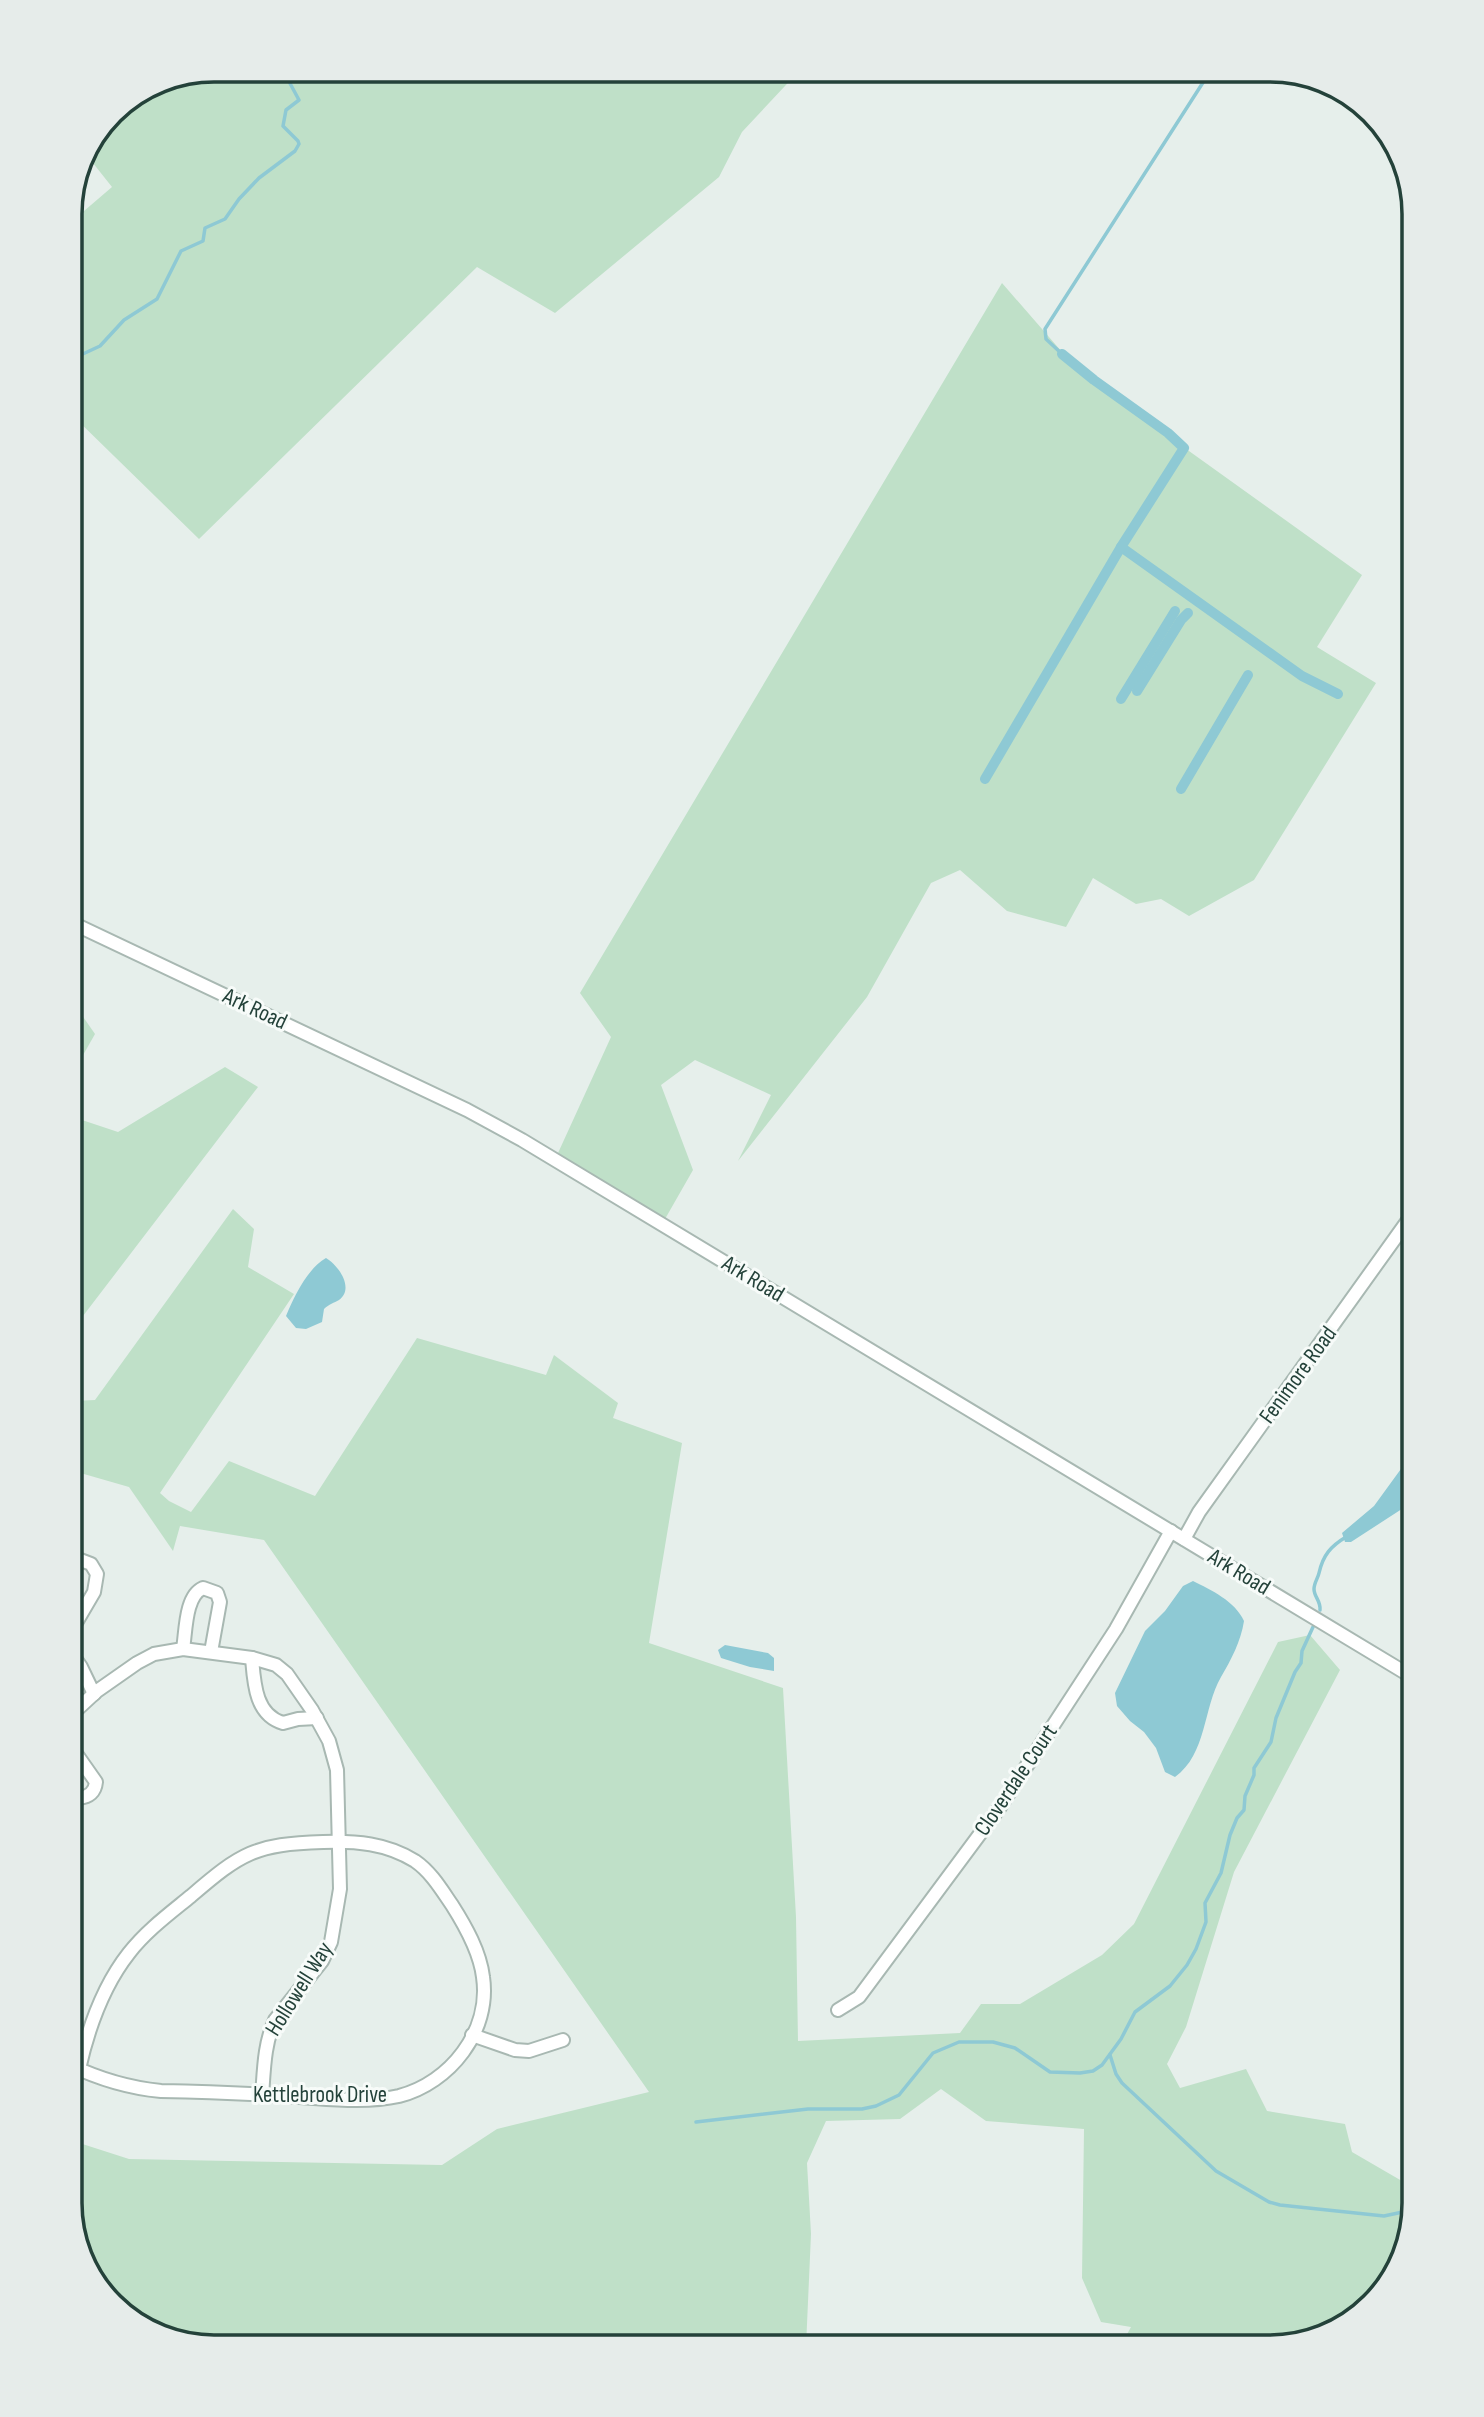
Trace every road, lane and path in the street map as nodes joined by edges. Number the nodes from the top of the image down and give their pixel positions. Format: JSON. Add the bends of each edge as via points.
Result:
{"nodes":[{"id":1,"x":83,"y":928,"type":"edge"},
{"id":2,"x":1402,"y":1229,"type":"edge"},
{"id":3,"x":1171,"y":1531,"type":"junction"},
{"id":4,"x":1184,"y":1539,"type":"junction"},
{"id":5,"x":82,"y":1561,"type":"edge"},
{"id":6,"x":82,"y":1612,"type":"edge"},
{"id":7,"x":183,"y":1649,"type":"junction"},
{"id":8,"x":211,"y":1652,"type":"junction"},
{"id":9,"x":252,"y":1658,"type":"junction"},
{"id":10,"x":82,"y":1670,"type":"edge"},
{"id":11,"x":1402,"y":1671,"type":"edge"},
{"id":12,"x":94,"y":1694,"type":"junction"},
{"id":13,"x":82,"y":1705,"type":"edge"},
{"id":14,"x":317,"y":1718,"type":"junction"},
{"id":15,"x":82,"y":1760,"type":"edge"},
{"id":16,"x":82,"y":1797,"type":"edge"},
{"id":17,"x":340,"y":1842,"type":"junction"},
{"id":18,"x":838,"y":2010,"type":"dead end"},
{"id":19,"x":472,"y":2035,"type":"junction"},
{"id":20,"x":563,"y":2040,"type":"dead end"},
{"id":21,"x":82,"y":2048,"type":"edge"},
{"id":22,"x":82,"y":2069,"type":"edge"},
{"id":23,"x":261,"y":2096,"type":"junction"}],
"edges":[{"from":1,"to":3,"type":"street","name":"Ark Road","via":[[522,1140]]},
{"from":2,"to":4,"type":"street","name":"Fenimore Road"},
{"from":3,"to":4,"type":"street","name":"Ark Road"},
{"from":3,"to":18,"type":"street","name":"Cloverdale Court","via":[[1116,1629],[1000,1807],[859,1997]]},
{"from":4,"to":11,"type":"street","name":"Ark Road"},
{"from":5,"to":6,"type":"street","via":[[97,1574],[94,1592]]},
{"from":7,"to":8,"type":"street","name":"Hollowell Way"},
{"from":7,"to":8,"type":"street","via":[[190,1600],[203,1588],[217,1593],[220,1602]]},
{"from":7,"to":12,"type":"street","name":"Hollowell Way","via":[[148,1657]]},
{"from":8,"to":9,"type":"street","name":"Hollowell Way"},
{"from":9,"to":14,"type":"street","name":"Hollowell Way","via":[[282,1669]]},
{"from":9,"to":14,"type":"street","via":[[254,1693],[273,1717],[283,1723]]},
{"from":10,"to":12,"type":"street"},
{"from":12,"to":13,"type":"street","name":"Hollowell Way"},
{"from":14,"to":17,"type":"street","name":"Hollowell Way","via":[[335,1759]]},
{"from":15,"to":16,"type":"street","via":[[96,1787]]},
{"from":17,"to":19,"type":"street","name":"Kettlebrook Drive","via":[[379,1845],[404,1856],[423,1868],[448,1899],[482,1969],[484,2003]]},
{"from":17,"to":21,"type":"street","name":"Kettlebrook Drive","via":[[261,1848],[221,1870],[129,1952]]},
{"from":17,"to":23,"type":"street","name":"Hollowell Way","via":[[340,1889],[331,1942],[315,1972],[270,2031]]},
{"from":19,"to":20,"type":"street","via":[[528,2051]]},
{"from":19,"to":23,"type":"street","name":"Kettlebrook Drive","via":[[441,2076],[399,2096]]},
{"from":22,"to":23,"type":"street","name":"Kettlebrook Drive","via":[[152,2090]]}]}
